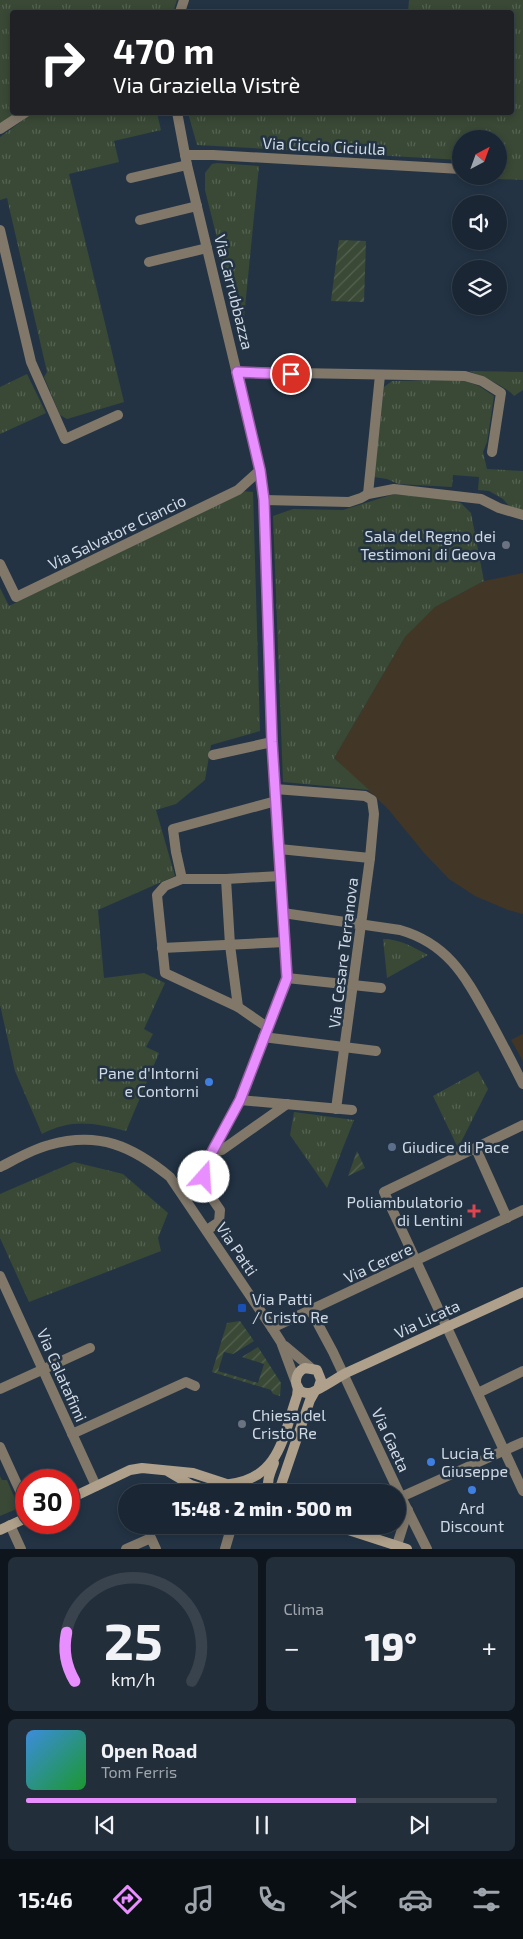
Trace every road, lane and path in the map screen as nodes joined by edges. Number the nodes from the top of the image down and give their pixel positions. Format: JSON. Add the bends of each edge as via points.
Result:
{"nodes":[{"id":1,"x":21,"y":115,"type":"edge"},
{"id":2,"x":178,"y":115,"type":"edge"},
{"id":3,"x":0,"y":129,"type":"edge"},
{"id":4,"x":186,"y":160,"type":"junction"},
{"id":5,"x":452,"y":168,"type":"edge"},
{"id":6,"x":132,"y":178,"type":"dead end"},
{"id":7,"x":197,"y":206,"type":"junction"},
{"id":8,"x":140,"y":220,"type":"dead end"},
{"id":9,"x":0,"y":230,"type":"edge"},
{"id":10,"x":208,"y":248,"type":"junction"},
{"id":11,"x":149,"y":262,"type":"dead end"},
{"id":12,"x":237,"y":372,"type":"junction"},
{"id":13,"x":380,"y":376,"type":"junction"},
{"id":14,"x":118,"y":415,"type":"dead end"},
{"id":15,"x":492,"y":452,"type":"dead end"},
{"id":16,"x":260,"y":470,"type":"junction"},
{"id":17,"x":368,"y":494,"type":"junction"},
{"id":18,"x":264,"y":500,"type":"junction"},
{"id":19,"x":523,"y":515,"type":"edge"},
{"id":20,"x":0,"y":564,"type":"edge"},
{"id":21,"x":272,"y":742,"type":"junction"},
{"id":22,"x":213,"y":755,"type":"dead end"},
{"id":23,"x":275,"y":789,"type":"junction"},
{"id":24,"x":276,"y":801,"type":"junction"},
{"id":25,"x":279,"y":849,"type":"junction"},
{"id":26,"x":370,"y":858,"type":"junction"},
{"id":27,"x":280,"y":876,"type":"junction"},
{"id":28,"x":182,"y":879,"type":"junction"},
{"id":29,"x":226,"y":879,"type":"junction"},
{"id":30,"x":283,"y":913,"type":"junction"},
{"id":31,"x":362,"y":924,"type":"junction"},
{"id":32,"x":285,"y":942,"type":"junction"},
{"id":33,"x":230,"y":945,"type":"junction"},
{"id":34,"x":162,"y":948,"type":"junction"},
{"id":35,"x":287,"y":978,"type":"junction"},
{"id":36,"x":354,"y":985,"type":"junction"},
{"id":37,"x":381,"y":988,"type":"dead end"},
{"id":38,"x":238,"y":1007,"type":"junction"},
{"id":39,"x":265,"y":1032,"type":"junction"},
{"id":40,"x":346,"y":1047,"type":"junction"},
{"id":41,"x":376,"y":1051,"type":"dead end"},
{"id":42,"x":523,"y":1084,"type":"edge"},
{"id":43,"x":240,"y":1100,"type":"junction"},
{"id":44,"x":287,"y":1104,"type":"junction"},
{"id":45,"x":336,"y":1109,"type":"junction"},
{"id":46,"x":352,"y":1110,"type":"dead end"},
{"id":47,"x":523,"y":1125,"type":"edge"},
{"id":48,"x":476,"y":1149,"type":"junction"},
{"id":49,"x":212,"y":1153,"type":"junction"},
{"id":50,"x":0,"y":1167,"type":"edge"},
{"id":51,"x":523,"y":1210,"type":"edge"},
{"id":52,"x":506,"y":1218,"type":"junction"},
{"id":53,"x":207,"y":1230,"type":"junction"},
{"id":54,"x":416,"y":1262,"type":"junction"},
{"id":55,"x":0,"y":1276,"type":"edge"},
{"id":56,"x":523,"y":1292,"type":"edge"},
{"id":57,"x":311,"y":1311,"type":"junction"},
{"id":58,"x":447,"y":1327,"type":"junction"},
{"id":59,"x":272,"y":1328,"type":"junction"},
{"id":60,"x":281,"y":1342,"type":"junction"},
{"id":61,"x":90,"y":1348,"type":"dead end"},
{"id":62,"x":310,"y":1367,"type":"junction"},
{"id":63,"x":43,"y":1369,"type":"junction"},
{"id":64,"x":523,"y":1371,"type":"edge"},
{"id":65,"x":319,"y":1373,"type":"junction"},
{"id":66,"x":344,"y":1374,"type":"junction"},
{"id":67,"x":297,"y":1383,"type":"junction"},
{"id":68,"x":195,"y":1386,"type":"dead end"},
{"id":69,"x":0,"y":1388,"type":"edge"},
{"id":70,"x":316,"y":1390,"type":"junction"},
{"id":71,"x":478,"y":1393,"type":"junction"},
{"id":72,"x":72,"y":1434,"type":"junction"},
{"id":73,"x":523,"y":1442,"type":"edge"},
{"id":74,"x":0,"y":1446,"type":"edge"},
{"id":75,"x":504,"y":1451,"type":"junction"},
{"id":76,"x":276,"y":1457,"type":"junction"},
{"id":77,"x":164,"y":1469,"type":"junction"},
{"id":78,"x":15,"y":1479,"type":"edge"},
{"id":79,"x":252,"y":1479,"type":"junction"},
{"id":80,"x":188,"y":1484,"type":"edge"},
{"id":81,"x":227,"y":1484,"type":"joint"},
{"id":82,"x":250,"y":1484,"type":"edge"},
{"id":83,"x":268,"y":1484,"type":"edge"},
{"id":84,"x":281,"y":1484,"type":"edge"},
{"id":85,"x":395,"y":1484,"type":"edge"},
{"id":86,"x":96,"y":1486,"type":"junction"},
{"id":87,"x":523,"y":1491,"type":"edge"},
{"id":88,"x":80,"y":1494,"type":"edge"},
{"id":89,"x":406,"y":1496,"type":"edge"},
{"id":90,"x":406,"y":1507,"type":"edge"},
{"id":91,"x":408,"y":1510,"type":"junction"},
{"id":92,"x":15,"y":1523,"type":"edge"},
{"id":93,"x":10,"y":1525,"type":"junction"},
{"id":94,"x":0,"y":1530,"type":"edge"},
{"id":95,"x":229,"y":1534,"type":"edge"},
{"id":96,"x":359,"y":1534,"type":"edge"},
{"id":97,"x":399,"y":1547,"type":"edge"},
{"id":98,"x":21,"y":1549,"type":"edge"},
{"id":99,"x":126,"y":1549,"type":"edge"},
{"id":100,"x":156,"y":1549,"type":"edge"},
{"id":101,"x":225,"y":1549,"type":"edge"},
{"id":102,"x":407,"y":1549,"type":"edge"},
{"id":103,"x":427,"y":1549,"type":"edge"}],
"edges":[{"from":1,"to":3,"type":"street"},
{"from":2,"to":4,"type":"street","name":"Via Carrubbazza"},
{"from":4,"to":5,"type":"street","name":"Via Ciccio Ciciulla","via":[[213,155]]},
{"from":4,"to":6,"type":"street","name":"Via Ciccio Ciciulla"},
{"from":4,"to":7,"type":"street","name":"Via Carrubbazza"},
{"from":7,"to":8,"type":"street"},
{"from":7,"to":10,"type":"street","name":"Via Carrubbazza"},
{"from":9,"to":14,"type":"street","via":[[31,362],[65,439]]},
{"from":10,"to":11,"type":"street"},
{"from":10,"to":12,"type":"street","name":"Via Carrubbazza"},
{"from":12,"to":13,"type":"street"},
{"from":12,"to":16,"type":"street","name":"Via Carrubbazza"},
{"from":13,"to":15,"type":"street","via":[[465,376],[482,381],[501,393]]},
{"from":13,"to":17,"type":"street"},
{"from":16,"to":18,"type":"street","name":"Via Carrubbazza"},
{"from":16,"to":20,"type":"street","name":"Via Salvatore Ciancio","via":[[238,490],[16,597]]},
{"from":17,"to":18,"type":"street","via":[[349,502]]},
{"from":17,"to":19,"type":"street","via":[[394,489],[481,499]]},
{"from":18,"to":21,"type":"street","name":"Via Carrubbazza"},
{"from":21,"to":22,"type":"street"},
{"from":21,"to":23,"type":"street","name":"Via Carrubbazza"},
{"from":23,"to":24,"type":"street","name":"Via Carrubbazza"},
{"from":23,"to":26,"type":"street","name":"Via Cesare Terranova","via":[[364,796],[372,800]]},
{"from":24,"to":25,"type":"street","name":"Via Carrubbazza"},
{"from":24,"to":28,"type":"street","via":[[173,828]]},
{"from":25,"to":26,"type":"street"},
{"from":25,"to":27,"type":"street","name":"Via Carrubbazza"},
{"from":26,"to":31,"type":"street","name":"Via Cesare Terranova"},
{"from":27,"to":29,"type":"street"},
{"from":27,"to":30,"type":"street","name":"Via Carrubbazza"},
{"from":28,"to":29,"type":"street"},
{"from":28,"to":34,"type":"street","via":[[165,886],[157,896]]},
{"from":29,"to":33,"type":"street"},
{"from":30,"to":31,"type":"street"},
{"from":30,"to":32,"type":"street","name":"Via Carrubbazza"},
{"from":31,"to":36,"type":"street","name":"Via Cesare Terranova"},
{"from":31,"to":42,"type":"street","via":[[416,935],[450,959],[469,984]]},
{"from":32,"to":33,"type":"street"},
{"from":32,"to":35,"type":"street","name":"Via Carrubbazza"},
{"from":33,"to":34,"type":"street"},
{"from":33,"to":38,"type":"street"},
{"from":34,"to":38,"type":"street","via":[[165,973]]},
{"from":35,"to":36,"type":"street"},
{"from":35,"to":39,"type":"street","name":"Via Carrubbazza"},
{"from":36,"to":37,"type":"street"},
{"from":36,"to":40,"type":"street","name":"Via Cesare Terranova"},
{"from":38,"to":39,"type":"street"},
{"from":39,"to":40,"type":"street"},
{"from":39,"to":43,"type":"street","name":"Via Carrubbazza"},
{"from":40,"to":41,"type":"street"},
{"from":40,"to":45,"type":"street","name":"Via Cesare Terranova"},
{"from":43,"to":44,"type":"street"},
{"from":43,"to":49,"type":"street","name":"Via Carrubbazza"},
{"from":44,"to":45,"type":"street"},
{"from":44,"to":49,"type":"street","via":[[222,1150]]},
{"from":45,"to":46,"type":"street"},
{"from":47,"to":48,"type":"street"},
{"from":48,"to":52,"type":"street"},
{"from":48,"to":54,"type":"street","via":[[384,1192]]},
{"from":49,"to":53,"type":"street","name":"Via Carrubbazza","via":[[206,1163],[204,1177],[207,1191],[220,1210],[219,1222]]},
{"from":50,"to":53,"type":"street","name":"Via Patti","via":[[48,1145],[73,1140],[99,1140],[124,1147],[149,1160],[170,1178]]},
{"from":51,"to":52,"type":"street","name":"Via Cerere"},
{"from":52,"to":54,"type":"street","name":"Via Cerere"},
{"from":53,"to":59,"type":"street","name":"Via Patti"},
{"from":54,"to":57,"type":"street","name":"Via Cerere"},
{"from":54,"to":58,"type":"street"},
{"from":55,"to":63,"type":"street","name":"Via Calatafimi"},
{"from":56,"to":58,"type":"street","name":"Via Licata"},
{"from":57,"to":59,"type":"street","name":"Via Cerere"},
{"from":57,"to":66,"type":"street","name":"Via Gaeta"},
{"from":58,"to":66,"type":"street","name":"Via Licata"},
{"from":58,"to":71,"type":"street"},
{"from":59,"to":60,"type":"street","name":"Via Patti"},
{"from":60,"to":62,"type":"street"},
{"from":60,"to":67,"type":"street"},
{"from":61,"to":63,"type":"street"},
{"from":62,"to":65,"type":"street"},
{"from":62,"to":67,"type":"street","via":[[302,1369]]},
{"from":63,"to":69,"type":"street"},
{"from":63,"to":72,"type":"street","name":"Via Calatafimi"},
{"from":64,"to":71,"type":"street"},
{"from":65,"to":66,"type":"street"},
{"from":65,"to":70,"type":"street","via":[[321,1380]]},
{"from":66,"to":70,"type":"street","name":"Via Licata"},
{"from":66,"to":85,"type":"street","name":"Via Gaeta"},
{"from":67,"to":70,"type":"street","via":[[307,1393]]},
{"from":67,"to":76,"type":"street","via":[[297,1396]]},
{"from":68,"to":72,"type":"street","via":[[186,1382]]},
{"from":70,"to":84,"type":"street"},
{"from":71,"to":75,"type":"street"},
{"from":72,"to":86,"type":"street","name":"Via Calatafimi"},
{"from":73,"to":75,"type":"street","name":"Via Gaeta"},
{"from":74,"to":78,"type":"street"},
{"from":75,"to":87,"type":"street"},
{"from":75,"to":89,"type":"street","name":"Via Gaeta"},
{"from":76,"to":79,"type":"street"},
{"from":76,"to":83,"type":"street"},
{"from":77,"to":80,"type":"street"},
{"from":77,"to":81,"type":"street","via":[[193,1472]]},
{"from":77,"to":86,"type":"street","via":[[130,1470]]},
{"from":79,"to":81,"type":"street"},
{"from":79,"to":82,"type":"street"},
{"from":86,"to":88,"type":"street"},
{"from":90,"to":91,"type":"street"},
{"from":91,"to":97,"type":"street"},
{"from":91,"to":103,"type":"street"},
{"from":92,"to":93,"type":"street"},
{"from":93,"to":94,"type":"street"},
{"from":93,"to":98,"type":"street"},
{"from":95,"to":101,"type":"street"},
{"from":96,"to":97,"type":"street"},
{"from":97,"to":102,"type":"street"},
{"from":99,"to":100,"type":"street","via":[[151,1538]]}]}
